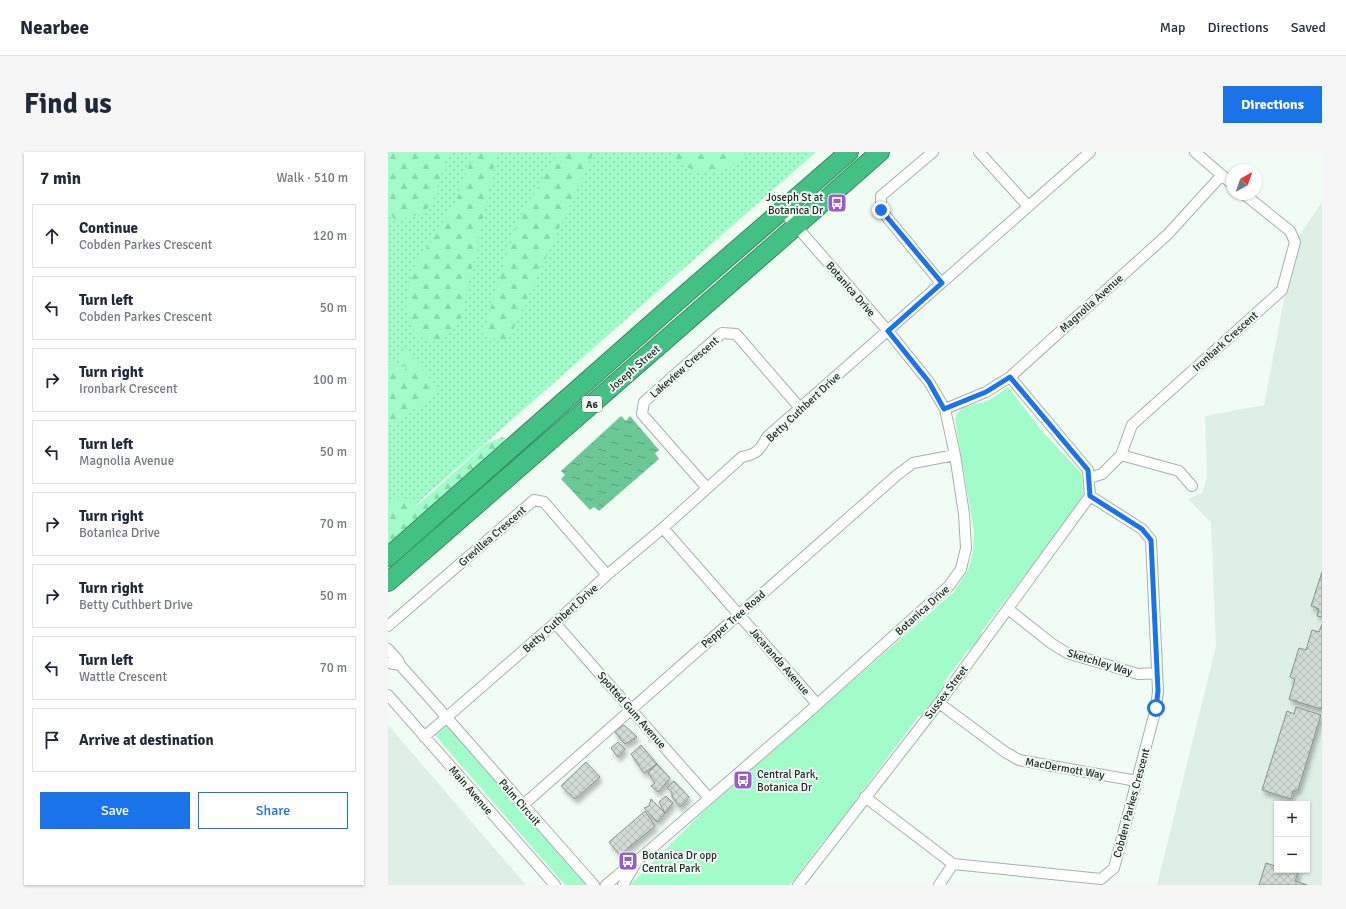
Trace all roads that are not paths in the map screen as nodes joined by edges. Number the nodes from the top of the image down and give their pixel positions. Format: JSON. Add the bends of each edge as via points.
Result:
{"nodes":[{"id":1,"x":849,"y":152,"type":"edge"},
{"id":2,"x":880,"y":152,"type":"edge"},
{"id":3,"x":933,"y":152,"type":"edge"},
{"id":4,"x":979,"y":152,"type":"edge"},
{"id":5,"x":1090,"y":152,"type":"edge"},
{"id":6,"x":1194,"y":152,"type":"edge"},
{"id":7,"x":1221,"y":176,"type":"junction"},
{"id":8,"x":1226,"y":180,"type":"edge"},
{"id":9,"x":1251,"y":200,"type":"edge"},
{"id":10,"x":1028,"y":206,"type":"junction"},
{"id":11,"x":782,"y":210,"type":"junction"},
{"id":12,"x":796,"y":226,"type":"junction"},
{"id":13,"x":942,"y":283,"type":"junction"},
{"id":14,"x":888,"y":331,"type":"junction"},
{"id":15,"x":1010,"y":377,"type":"junction"},
{"id":16,"x":800,"y":408,"type":"junction"},
{"id":17,"x":944,"y":409,"type":"junction"},
{"id":18,"x":955,"y":455,"type":"junction"},
{"id":19,"x":1121,"y":455,"type":"junction"},
{"id":20,"x":1088,"y":478,"type":"junction"},
{"id":21,"x":1192,"y":486,"type":"dead end"},
{"id":22,"x":708,"y":488,"type":"junction"},
{"id":23,"x":1090,"y":496,"type":"junction"},
{"id":24,"x":663,"y":528,"type":"junction"},
{"id":25,"x":388,"y":557,"type":"edge"},
{"id":26,"x":607,"y":575,"type":"junction"},
{"id":27,"x":388,"y":582,"type":"edge"},
{"id":28,"x":1008,"y":609,"type":"junction"},
{"id":29,"x":739,"y":614,"type":"junction"},
{"id":30,"x":555,"y":623,"type":"junction"},
{"id":31,"x":388,"y":626,"type":"edge"},
{"id":32,"x":388,"y":649,"type":"edge"},
{"id":33,"x":388,"y":663,"type":"edge"},
{"id":34,"x":400,"y":665,"type":"junction"},
{"id":35,"x":1158,"y":674,"type":"junction"},
{"id":36,"x":388,"y":695,"type":"edge"},
{"id":37,"x":939,"y":703,"type":"junction"},
{"id":38,"x":817,"y":704,"type":"junction"},
{"id":39,"x":631,"y":709,"type":"junction"},
{"id":40,"x":447,"y":717,"type":"junction"},
{"id":41,"x":424,"y":737,"type":"junction"},
{"id":42,"x":1137,"y":781,"type":"junction"},
{"id":43,"x":865,"y":797,"type":"junction"},
{"id":44,"x":709,"y":798,"type":"junction"},
{"id":45,"x":522,"y":805,"type":"junction"},
{"id":46,"x":637,"y":861,"type":"junction"},
{"id":47,"x":953,"y":864,"type":"junction"},
{"id":48,"x":555,"y":885,"type":"edge"},
{"id":49,"x":594,"y":885,"type":"edge"},
{"id":50,"x":606,"y":885,"type":"edge"},
{"id":51,"x":623,"y":885,"type":"edge"},
{"id":52,"x":798,"y":885,"type":"edge"},
{"id":53,"x":939,"y":885,"type":"edge"}],
"edges":[{"from":1,"to":11,"type":"highway","name":"Joseph Street","number":"A6"},
{"from":2,"to":12,"type":"highway","name":"Joseph Street","number":"A6"},
{"from":3,"to":13,"type":"street","via":[[881,196],[881,210]]},
{"from":4,"to":10,"type":"street"},
{"from":5,"to":10,"type":"street","name":"Betty Cuthbert Drive"},
{"from":6,"to":7,"type":"street"},
{"from":7,"to":8,"type":"street"},
{"from":7,"to":15,"type":"street","name":"Magnolia Avenue","via":[[1168,234]]},
{"from":9,"to":19,"type":"street","name":"Ironbark Crescent","via":[[1290,231],[1295,242],[1282,290],[1132,425]]},
{"from":10,"to":13,"type":"street","name":"Betty Cuthbert Drive"},
{"from":11,"to":12,"type":"street","name":"Botanica Drive"},
{"from":11,"to":25,"type":"highway","name":"Joseph Street","number":"A6"},
{"from":12,"to":14,"type":"street","name":"Botanica Drive"},
{"from":12,"to":27,"type":"highway","name":"Joseph Street","number":"A6"},
{"from":13,"to":14,"type":"street","name":"Betty Cuthbert Drive"},
{"from":14,"to":16,"type":"street","name":"Betty Cuthbert Drive"},
{"from":14,"to":17,"type":"street","name":"Botanica Drive","via":[[929,382]]},
{"from":15,"to":17,"type":"street","name":"Magnolia Avenue","via":[[986,392]]},
{"from":15,"to":20,"type":"street","via":[[1088,470]]},
{"from":16,"to":22,"type":"street","name":"Betty Cuthbert Drive","via":[[767,437],[760,449],[753,455],[742,457]]},
{"from":16,"to":22,"type":"street","name":"Lakeview Crescent","via":[[736,334],[722,333],[644,402],[642,414]]},
{"from":17,"to":18,"type":"street","name":"Botanica Drive"},
{"from":18,"to":29,"type":"street","name":"Pepper Tree Road","via":[[913,463]]},
{"from":18,"to":38,"type":"street","name":"Botanica Drive","via":[[966,534],[966,548],[961,568],[949,586]]},
{"from":19,"to":20,"type":"street","name":"Ironbark Crescent","via":[[1102,474]]},
{"from":19,"to":21,"type":"street","via":[[1179,471]]},
{"from":20,"to":23,"type":"street"},
{"from":22,"to":24,"type":"street","name":"Betty Cuthbert Drive"},
{"from":23,"to":28,"type":"street","name":"Sussex Street"},
{"from":23,"to":35,"type":"street","name":"Cobden Parkes Crescent","via":[[1142,529],[1151,540]]},
{"from":24,"to":26,"type":"street","name":"Betty Cuthbert Drive"},
{"from":24,"to":29,"type":"street","name":"Jacaranda Avenue"},
{"from":26,"to":30,"type":"street","name":"Betty Cuthbert Drive"},
{"from":26,"to":31,"type":"street","name":"Grevillea Crescent","via":[[544,502],[534,500]]},
{"from":28,"to":35,"type":"street","name":"Sketchley Way","via":[[1067,653],[1138,674]]},
{"from":28,"to":37,"type":"street","name":"Sussex Street"},
{"from":29,"to":38,"type":"street","name":"Jacaranda Avenue"},
{"from":29,"to":39,"type":"street","name":"Pepper Tree Road"},
{"from":30,"to":39,"type":"street","name":"Spotted Gum Avenue"},
{"from":30,"to":40,"type":"street","name":"Betty Cuthbert Drive"},
{"from":32,"to":34,"type":"street"},
{"from":33,"to":34,"type":"street"},
{"from":34,"to":40,"type":"street"},
{"from":35,"to":42,"type":"street","name":"Cobden Parkes Crescent","via":[[1156,708]]},
{"from":36,"to":41,"type":"street","name":"Main Avenue"},
{"from":37,"to":42,"type":"street","name":"MacDermott Way","via":[[1019,760]]},
{"from":37,"to":43,"type":"street","name":"Sussex Street"},
{"from":38,"to":44,"type":"street","name":"Botanica Drive"},
{"from":39,"to":44,"type":"street","name":"Spotted Gum Avenue"},
{"from":39,"to":45,"type":"street","name":"Pepper Tree Road"},
{"from":40,"to":41,"type":"street","name":"Betty Cuthbert Drive"},
{"from":40,"to":45,"type":"street","name":"Palm Circuit"},
{"from":41,"to":48,"type":"street","name":"Main Avenue"},
{"from":42,"to":47,"type":"street","name":"Cobden Parkes Crescent","via":[[1114,868],[1101,879]]},
{"from":43,"to":47,"type":"street"},
{"from":43,"to":52,"type":"street","name":"Sussex Street"},
{"from":44,"to":46,"type":"street","name":"Botanica Drive"},
{"from":45,"to":49,"type":"street","name":"Palm Circuit"},
{"from":46,"to":50,"type":"street","name":"Botanica Drive"},
{"from":46,"to":51,"type":"street","name":"Botanica Drive"},
{"from":47,"to":53,"type":"street"}]}
